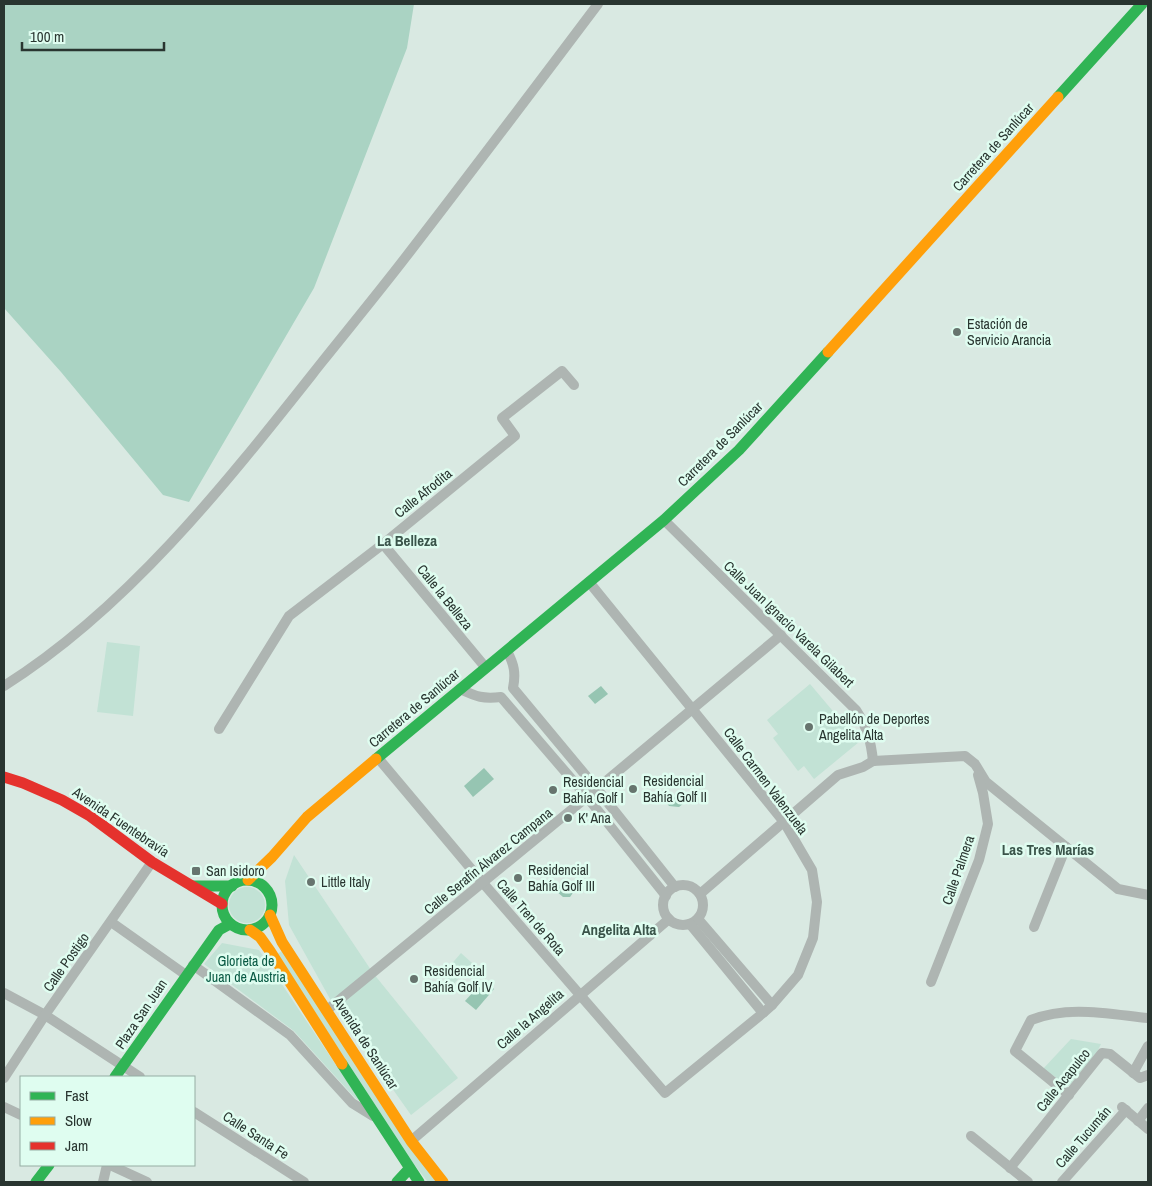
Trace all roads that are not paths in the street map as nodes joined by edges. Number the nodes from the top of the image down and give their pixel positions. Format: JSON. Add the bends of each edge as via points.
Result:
{"nodes":[{"id":1,"x":598,"y":4,"type":"edge"},
{"id":2,"x":1142,"y":4,"type":"edge"},
{"id":3,"x":574,"y":384,"type":"dead end"},
{"id":4,"x":664,"y":520,"type":"junction"},
{"id":5,"x":383,"y":544,"type":"junction"},
{"id":6,"x":589,"y":582,"type":"junction"},
{"id":7,"x":781,"y":635,"type":"junction"},
{"id":8,"x":507,"y":651,"type":"junction"},
{"id":9,"x":486,"y":668,"type":"junction"},
{"id":10,"x":4,"y":686,"type":"edge"},
{"id":11,"x":513,"y":688,"type":"junction"},
{"id":12,"x":460,"y":689,"type":"junction"},
{"id":13,"x":502,"y":697,"type":"junction"},
{"id":14,"x":693,"y":708,"type":"junction"},
{"id":15,"x":219,"y":729,"type":"dead end"},
{"id":16,"x":378,"y":758,"type":"junction"},
{"id":17,"x":873,"y":761,"type":"junction"},
{"id":18,"x":975,"y":764,"type":"junction"},
{"id":19,"x":4,"y":776,"type":"edge"},
{"id":20,"x":597,"y":789,"type":"junction"},
{"id":21,"x":587,"y":797,"type":"junction"},
{"id":22,"x":784,"y":822,"type":"junction"},
{"id":23,"x":1066,"y":847,"type":"junction"},
{"id":24,"x":272,"y":857,"type":"junction"},
{"id":25,"x":152,"y":862,"type":"junction"},
{"id":26,"x":248,"y":880,"type":"junction"},
{"id":27,"x":483,"y":883,"type":"junction"},
{"id":28,"x":191,"y":886,"type":"junction"},
{"id":29,"x":232,"y":886,"type":"junction"},
{"id":30,"x":675,"y":887,"type":"junction"},
{"id":31,"x":700,"y":894,"type":"junction"},
{"id":32,"x":1148,"y":895,"type":"edge"},
{"id":33,"x":270,"y":896,"type":"junction"},
{"id":34,"x":666,"y":896,"type":"junction"},
{"id":35,"x":222,"y":904,"type":"junction"},
{"id":36,"x":270,"y":915,"type":"junction"},
{"id":37,"x":669,"y":919,"type":"junction"},
{"id":38,"x":111,"y":922,"type":"junction"},
{"id":39,"x":694,"y":922,"type":"junction"},
{"id":40,"x":230,"y":924,"type":"junction"},
{"id":41,"x":1034,"y":927,"type":"dead end"},
{"id":42,"x":250,"y":930,"type":"junction"},
{"id":43,"x":189,"y":970,"type":"junction"},
{"id":44,"x":931,"y":982,"type":"dead end"},
{"id":45,"x":4,"y":993,"type":"edge"},
{"id":46,"x":580,"y":994,"type":"junction"},
{"id":47,"x":772,"y":1005,"type":"junction"},
{"id":48,"x":327,"y":1010,"type":"junction"},
{"id":49,"x":763,"y":1013,"type":"junction"},
{"id":50,"x":45,"y":1015,"type":"junction"},
{"id":51,"x":1148,"y":1018,"type":"edge"},
{"id":52,"x":1148,"y":1046,"type":"edge"},
{"id":53,"x":120,"y":1071,"type":"edge"},
{"id":54,"x":1133,"y":1073,"type":"junction"},
{"id":55,"x":1148,"y":1075,"type":"edge"},
{"id":56,"x":136,"y":1076,"type":"edge"},
{"id":57,"x":4,"y":1078,"type":"edge"},
{"id":58,"x":665,"y":1093,"type":"joint"},
{"id":59,"x":1069,"y":1094,"type":"junction"},
{"id":60,"x":4,"y":1107,"type":"edge"},
{"id":61,"x":1148,"y":1108,"type":"edge"},
{"id":62,"x":195,"y":1113,"type":"edge"},
{"id":63,"x":20,"y":1115,"type":"edge"},
{"id":64,"x":376,"y":1118,"type":"junction"},
{"id":65,"x":1138,"y":1121,"type":"junction"},
{"id":66,"x":1148,"y":1129,"type":"edge"},
{"id":67,"x":971,"y":1136,"type":"dead end"},
{"id":68,"x":411,"y":1141,"type":"junction"},
{"id":69,"x":48,"y":1166,"type":"edge"},
{"id":70,"x":109,"y":1166,"type":"edge"},
{"id":71,"x":111,"y":1166,"type":"edge"},
{"id":72,"x":409,"y":1168,"type":"junction"},
{"id":73,"x":1010,"y":1168,"type":"junction"},
{"id":74,"x":36,"y":1182,"type":"edge"},
{"id":75,"x":103,"y":1182,"type":"edge"},
{"id":76,"x":147,"y":1182,"type":"edge"},
{"id":77,"x":304,"y":1182,"type":"edge"},
{"id":78,"x":397,"y":1182,"type":"edge"},
{"id":79,"x":419,"y":1182,"type":"edge"},
{"id":80,"x":443,"y":1182,"type":"edge"},
{"id":81,"x":1028,"y":1182,"type":"edge"},
{"id":82,"x":1062,"y":1182,"type":"edge"}],
"edges":[{"from":1,"to":10,"type":"street","via":[[405,259],[232,475],[166,548],[93,619]]},
{"from":2,"to":4,"type":"main road","name":"Carretera de Sanlúcar","via":[[739,450]]},
{"from":3,"to":5,"type":"street","name":"Calle Afrodita","via":[[562,371],[502,418],[515,436]]},
{"from":4,"to":6,"type":"main road","name":"Carretera de Sanlúcar"},
{"from":4,"to":7,"type":"street","name":"Calle Juan Ignacio Varela Gilabert"},
{"from":5,"to":9,"type":"street","name":"Calle la Belleza"},
{"from":5,"to":15,"type":"street","name":"Calle Afrodita","via":[[289,616]]},
{"from":6,"to":8,"type":"main road","name":"Carretera de Sanlúcar"},
{"from":6,"to":14,"type":"street","name":"Calle Carmen Valenzuela"},
{"from":7,"to":14,"type":"street","name":"Calle Serafín Álvarez Campana"},
{"from":7,"to":17,"type":"street","name":"Calle Juan Ignacio Varela Gilabert","via":[[856,710],[866,725]]},
{"from":8,"to":9,"type":"main road","name":"Carretera de Sanlúcar"},
{"from":8,"to":11,"type":"street","via":[[516,674]]},
{"from":9,"to":12,"type":"main road","name":"Carretera de Sanlúcar"},
{"from":11,"to":13,"type":"street"},
{"from":11,"to":20,"type":"street"},
{"from":12,"to":13,"type":"street","via":[[485,699]]},
{"from":12,"to":16,"type":"main road","name":"Carretera de Sanlúcar"},
{"from":13,"to":21,"type":"street"},
{"from":14,"to":20,"type":"street","name":"Calle Serafín Álvarez Campana"},
{"from":14,"to":22,"type":"street","name":"Calle Carmen Valenzuela"},
{"from":16,"to":24,"type":"main road","name":"Carretera de Sanlúcar","via":[[307,816]]},
{"from":16,"to":27,"type":"street","name":"Calle Tren de Rota"},
{"from":17,"to":18,"type":"street","via":[[965,756]]},
{"from":17,"to":22,"type":"street","via":[[864,768],[838,775]]},
{"from":18,"to":23,"type":"street","via":[[986,782]]},
{"from":18,"to":44,"type":"street","name":"Calle Palmera","via":[[988,824],[979,860]]},
{"from":19,"to":25,"type":"main road","name":"Avenida Fuentebravía","via":[[83,812]]},
{"from":20,"to":21,"type":"street","name":"Calle Serafín Álvarez Campana"},
{"from":20,"to":30,"type":"street"},
{"from":21,"to":27,"type":"street","name":"Calle Serafín Álvarez Campana"},
{"from":21,"to":34,"type":"street"},
{"from":22,"to":31,"type":"street"},
{"from":22,"to":47,"type":"street","name":"Calle Carmen Valenzuela","via":[[812,870],[817,902],[813,938],[798,976]]},
{"from":23,"to":32,"type":"street","via":[[1118,889]]},
{"from":23,"to":41,"type":"street"},
{"from":24,"to":26,"type":"main road","name":"Carretera de Sanlúcar"},
{"from":24,"to":33,"type":"main road"},
{"from":25,"to":28,"type":"main road","name":"Avenida Fuentebravía"},
{"from":25,"to":38,"type":"street","name":"Calle Postigo"},
{"from":26,"to":29,"type":"main road"},
{"from":26,"to":33,"type":"main road","via":[[262,885]]},
{"from":27,"to":46,"type":"street","name":"Calle Tren de Rota"},
{"from":27,"to":48,"type":"street","name":"Calle Serafín Álvarez Campana"},
{"from":28,"to":29,"type":"main road"},
{"from":28,"to":35,"type":"main road","name":"Avenida Fuentebravía"},
{"from":29,"to":35,"type":"main road","via":[[224,895]]},
{"from":30,"to":31,"type":"street","via":[[694,888]]},
{"from":30,"to":34,"type":"street"},
{"from":31,"to":39,"type":"street","via":[[703,909]]},
{"from":33,"to":36,"type":"main road"},
{"from":34,"to":37,"type":"street","via":[[664,912]]},
{"from":35,"to":40,"type":"main road"},
{"from":36,"to":42,"type":"main road","via":[[264,924]]},
{"from":36,"to":48,"type":"main road","name":"Avenida de Sanlúcar","via":[[282,942]]},
{"from":37,"to":39,"type":"street","via":[[681,925]]},
{"from":37,"to":46,"type":"street","name":"Calle la Angelita"},
{"from":38,"to":43,"type":"street"},
{"from":38,"to":50,"type":"street","name":"Calle Postigo"},
{"from":39,"to":47,"type":"street"},
{"from":39,"to":49,"type":"street"},
{"from":40,"to":42,"type":"main road","via":[[241,930]]},
{"from":40,"to":43,"type":"main road","name":"Plaza San Juan","via":[[219,930]]},
{"from":42,"to":64,"type":"main road","via":[[264,942]]},
{"from":43,"to":53,"type":"main road","name":"Plaza San Juan"},
{"from":43,"to":64,"type":"street","via":[[290,1036],[352,1103]]},
{"from":45,"to":50,"type":"street"},
{"from":46,"to":58,"type":"street","name":"Calle Tren de Rota"},
{"from":46,"to":68,"type":"street","name":"Calle la Angelita"},
{"from":47,"to":49,"type":"street","name":"Calle Carmen Valenzuela"},
{"from":48,"to":68,"type":"main road","name":"Avenida de Sanlúcar"},
{"from":49,"to":58,"type":"street","name":"Calle Carmen Valenzuela"},
{"from":50,"to":53,"type":"street"},
{"from":50,"to":57,"type":"street","name":"Calle Postigo"},
{"from":51,"to":59,"type":"street","via":[[1075,1011],[1046,1014],[1031,1020],[1015,1051]]},
{"from":52,"to":54,"type":"street"},
{"from":53,"to":56,"type":"street"},
{"from":54,"to":55,"type":"street","via":[[1140,1078]]},
{"from":54,"to":59,"type":"street","name":"Calle Acapulco","via":[[1110,1054],[1102,1053]]},
{"from":59,"to":73,"type":"street","name":"Calle Acapulco"},
{"from":60,"to":63,"type":"street"},
{"from":61,"to":65,"type":"street"},
{"from":62,"to":77,"type":"street","name":"Calle Santa Fe"},
{"from":64,"to":72,"type":"main road"},
{"from":65,"to":66,"type":"street"},
{"from":65,"to":82,"type":"street","name":"Calle Tucumán","via":[[1123,1108]]},
{"from":67,"to":73,"type":"street"},
{"from":68,"to":80,"type":"main road","name":"Avenida de Sanlúcar"},
{"from":69,"to":74,"type":"main road"},
{"from":70,"to":75,"type":"street"},
{"from":71,"to":76,"type":"street"},
{"from":72,"to":78,"type":"main road"},
{"from":72,"to":79,"type":"main road"},
{"from":73,"to":81,"type":"street"}]}
